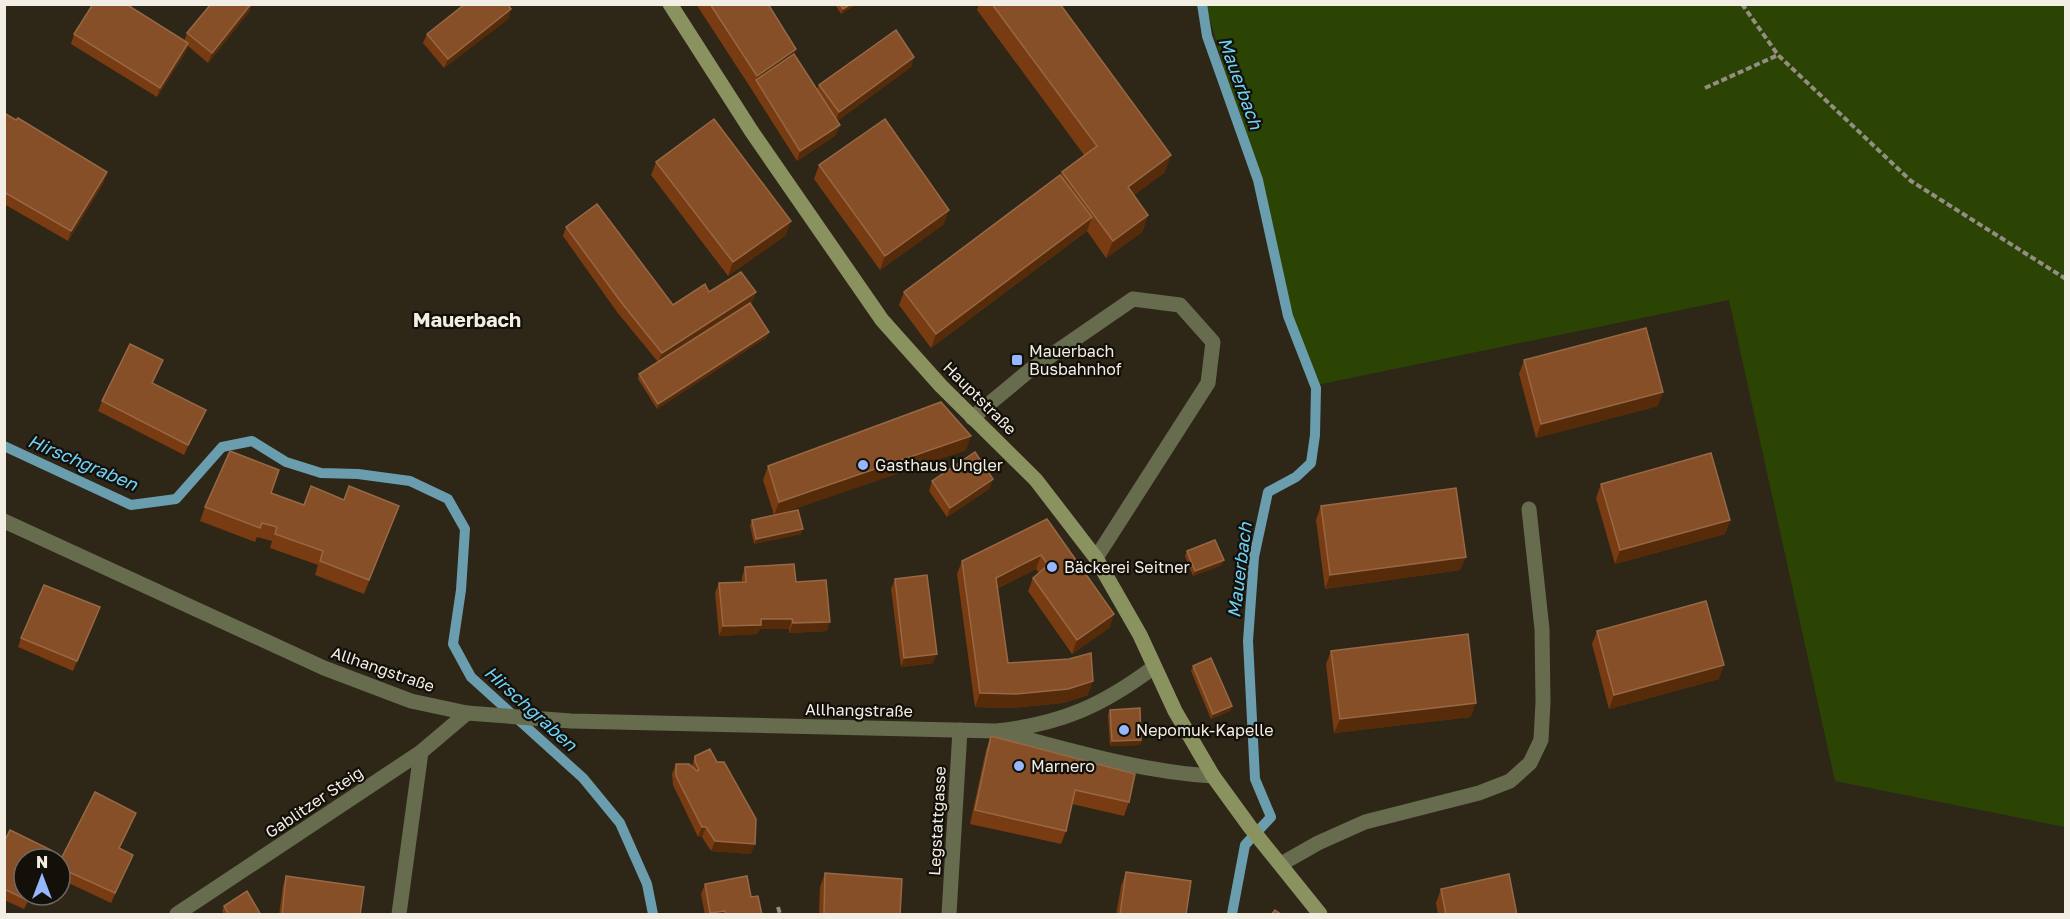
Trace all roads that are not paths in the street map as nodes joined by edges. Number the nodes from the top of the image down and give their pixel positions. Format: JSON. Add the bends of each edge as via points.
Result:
{"nodes":[{"id":1,"x":670,"y":4,"type":"edge"},
{"id":2,"x":972,"y":418,"type":"junction"},
{"id":3,"x":1529,"y":509,"type":"dead end"},
{"id":4,"x":4,"y":521,"type":"edge"},
{"id":5,"x":1096,"y":558,"type":"junction"},
{"id":6,"x":1154,"y":667,"type":"junction"},
{"id":7,"x":467,"y":713,"type":"junction"},
{"id":8,"x":960,"y":730,"type":"junction"},
{"id":9,"x":996,"y":730,"type":"junction"},
{"id":10,"x":421,"y":752,"type":"junction"},
{"id":11,"x":1213,"y":776,"type":"junction"},
{"id":12,"x":1281,"y":864,"type":"junction"},
{"id":13,"x":177,"y":915,"type":"edge"},
{"id":14,"x":399,"y":915,"type":"edge"},
{"id":15,"x":950,"y":915,"type":"edge"},
{"id":16,"x":1320,"y":915,"type":"edge"}],
"edges":[{"from":1,"to":2,"type":"main road","name":"Hauptstraße","via":[[752,132],[882,320]]},
{"from":2,"to":5,"type":"main road","name":"Hauptstraße","via":[[1036,480]]},
{"from":2,"to":5,"type":"street","via":[[1030,370],[1134,299],[1180,305],[1213,342],[1208,383]]},
{"from":3,"to":12,"type":"street","via":[[1542,629],[1544,702],[1541,740],[1530,763],[1510,781],[1479,793],[1365,822]]},
{"from":4,"to":7,"type":"street","name":"Allhangstraße","via":[[324,668],[411,701]]},
{"from":5,"to":6,"type":"main road","name":"Hauptstraße"},
{"from":6,"to":9,"type":"street","name":"Allhangstraße","via":[[1102,702],[1074,714],[1043,724]]},
{"from":6,"to":11,"type":"main road","name":"Hauptstraße"},
{"from":7,"to":8,"type":"street","name":"Allhangstraße","via":[[571,721]]},
{"from":7,"to":10,"type":"street","name":"Gablitzer Steig"},
{"from":8,"to":9,"type":"street","name":"Allhangstraße"},
{"from":8,"to":15,"type":"street","name":"Legstattgasse"},
{"from":9,"to":11,"type":"street","name":"Allhangstraße","via":[[1168,772]]},
{"from":10,"to":13,"type":"street","name":"Gablitzer Steig"},
{"from":10,"to":14,"type":"street"},
{"from":11,"to":12,"type":"main road","name":"Hauptstraße"},
{"from":12,"to":16,"type":"main road"}]}
